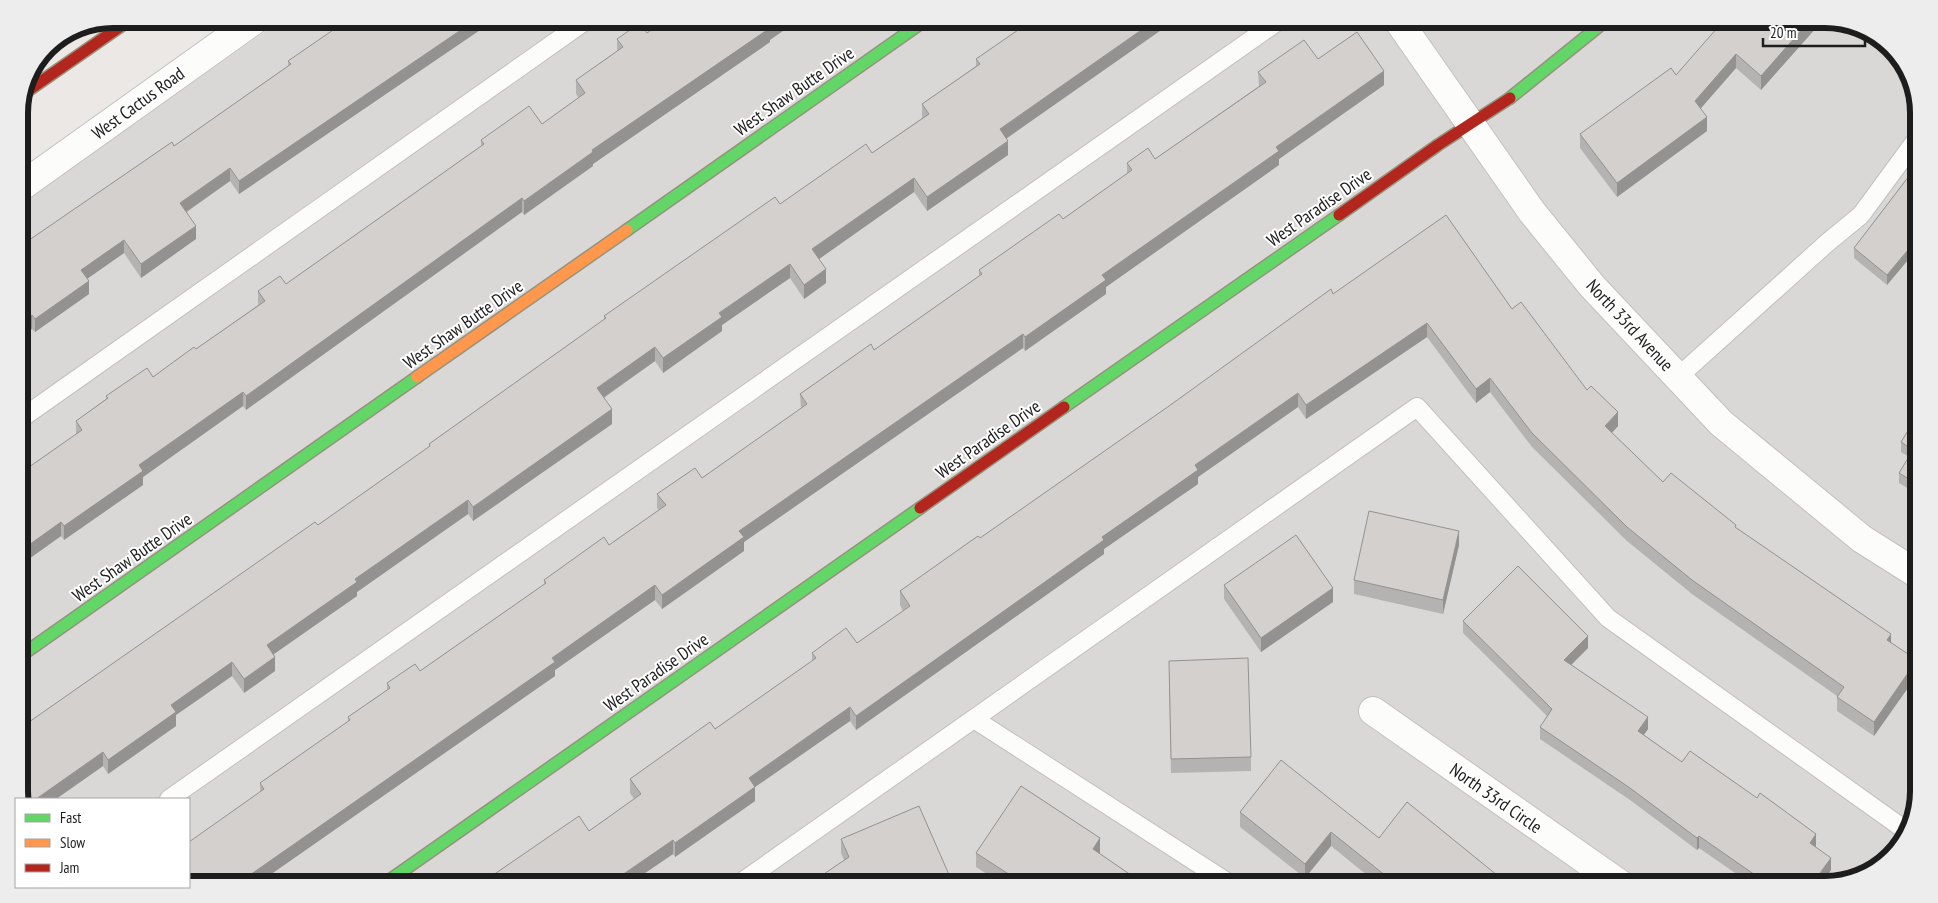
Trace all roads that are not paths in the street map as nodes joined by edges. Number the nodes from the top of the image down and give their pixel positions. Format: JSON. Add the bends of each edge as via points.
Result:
{"nodes":[{"id":1,"x":118,"y":28,"type":"edge"},
{"id":2,"x":243,"y":28,"type":"edge"},
{"id":3,"x":575,"y":28,"type":"edge"},
{"id":4,"x":914,"y":28,"type":"edge"},
{"id":5,"x":1268,"y":28,"type":"edge"},
{"id":6,"x":1404,"y":28,"type":"edge"},
{"id":7,"x":1597,"y":28,"type":"edge"},
{"id":8,"x":31,"y":88,"type":"edge"},
{"id":9,"x":1472,"y":123,"type":"junction"},
{"id":10,"x":1910,"y":148,"type":"edge"},
{"id":11,"x":28,"y":182,"type":"edge"},
{"id":12,"x":1678,"y":377,"type":"junction"},
{"id":13,"x":28,"y":414,"type":"edge"},
{"id":14,"x":1910,"y":569,"type":"edge"},
{"id":15,"x":28,"y":651,"type":"edge"},
{"id":16,"x":1373,"y":711,"type":"dead end"},
{"id":17,"x":974,"y":719,"type":"junction"},
{"id":18,"x":170,"y":798,"type":"edge"},
{"id":19,"x":1902,"y":827,"type":"edge"},
{"id":20,"x":395,"y":876,"type":"edge"},
{"id":21,"x":750,"y":876,"type":"edge"},
{"id":22,"x":1218,"y":876,"type":"edge"},
{"id":23,"x":1609,"y":876,"type":"edge"}],
"edges":[{"from":1,"to":8,"type":"street"},
{"from":2,"to":11,"type":"street","name":"West Cactus Road"},
{"from":3,"to":13,"type":"lane"},
{"from":4,"to":15,"type":"street","name":"West Shaw Butte Drive"},
{"from":5,"to":18,"type":"lane"},
{"from":6,"to":9,"type":"street","name":"North 33rd Avenue"},
{"from":7,"to":9,"type":"street","name":"West Paradise Drive","via":[[1508,100]]},
{"from":9,"to":12,"type":"street","name":"North 33rd Avenue","via":[[1532,212],[1592,286]]},
{"from":9,"to":20,"type":"street","name":"West Paradise Drive"},
{"from":10,"to":12,"type":"lane","via":[[1861,215]]},
{"from":12,"to":14,"type":"street","name":"North 33rd Avenue","via":[[1721,423],[1855,533]]},
{"from":16,"to":23,"type":"street","name":"North 33rd Circle"},
{"from":17,"to":19,"type":"lane","via":[[1417,407],[1608,618]]},
{"from":17,"to":21,"type":"lane"},
{"from":17,"to":22,"type":"lane"}]}
